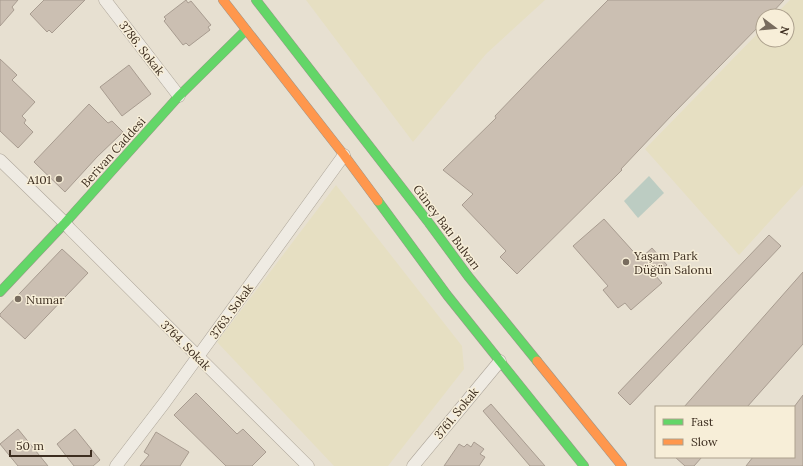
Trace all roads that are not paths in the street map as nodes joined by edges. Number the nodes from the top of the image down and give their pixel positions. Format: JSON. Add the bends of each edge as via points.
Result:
{"nodes":[{"id":1,"x":105,"y":0,"type":"edge"},
{"id":2,"x":223,"y":0,"type":"edge"},
{"id":3,"x":256,"y":0,"type":"edge"},
{"id":4,"x":246,"y":30,"type":"junction"},
{"id":5,"x":179,"y":96,"type":"junction"},
{"id":6,"x":344,"y":155,"type":"junction"},
{"id":7,"x":0,"y":160,"type":"edge"},
{"id":8,"x":65,"y":223,"type":"junction"},
{"id":9,"x":0,"y":292,"type":"edge"},
{"id":10,"x":198,"y":356,"type":"junction"},
{"id":11,"x":500,"y":361,"type":"junction"},
{"id":12,"x":116,"y":466,"type":"edge"},
{"id":13,"x":308,"y":466,"type":"edge"},
{"id":14,"x":413,"y":466,"type":"edge"},
{"id":15,"x":584,"y":466,"type":"edge"},
{"id":16,"x":622,"y":466,"type":"edge"}],
"edges":[{"from":1,"to":5,"type":"street","name":"3786. Sokak"},
{"from":2,"to":4,"type":"street"},
{"from":3,"to":16,"type":"street","name":"Güney Batı Bulvarı","via":[[468,276]]},
{"from":4,"to":5,"type":"street","name":"Berivan Caddesi"},
{"from":4,"to":6,"type":"street"},
{"from":5,"to":8,"type":"street","name":"Berivan Caddesi"},
{"from":6,"to":10,"type":"street","name":"3763. Sokak"},
{"from":6,"to":11,"type":"street","via":[[447,295]]},
{"from":7,"to":8,"type":"street","name":"3764. Sokak"},
{"from":8,"to":9,"type":"street","name":"Berivan Caddesi"},
{"from":8,"to":10,"type":"street","name":"3764. Sokak"},
{"from":10,"to":12,"type":"street","name":"3763. Sokak"},
{"from":10,"to":13,"type":"street","name":"3764. Sokak"},
{"from":11,"to":14,"type":"street","name":"3761. Sokak"},
{"from":11,"to":15,"type":"street"}]}
